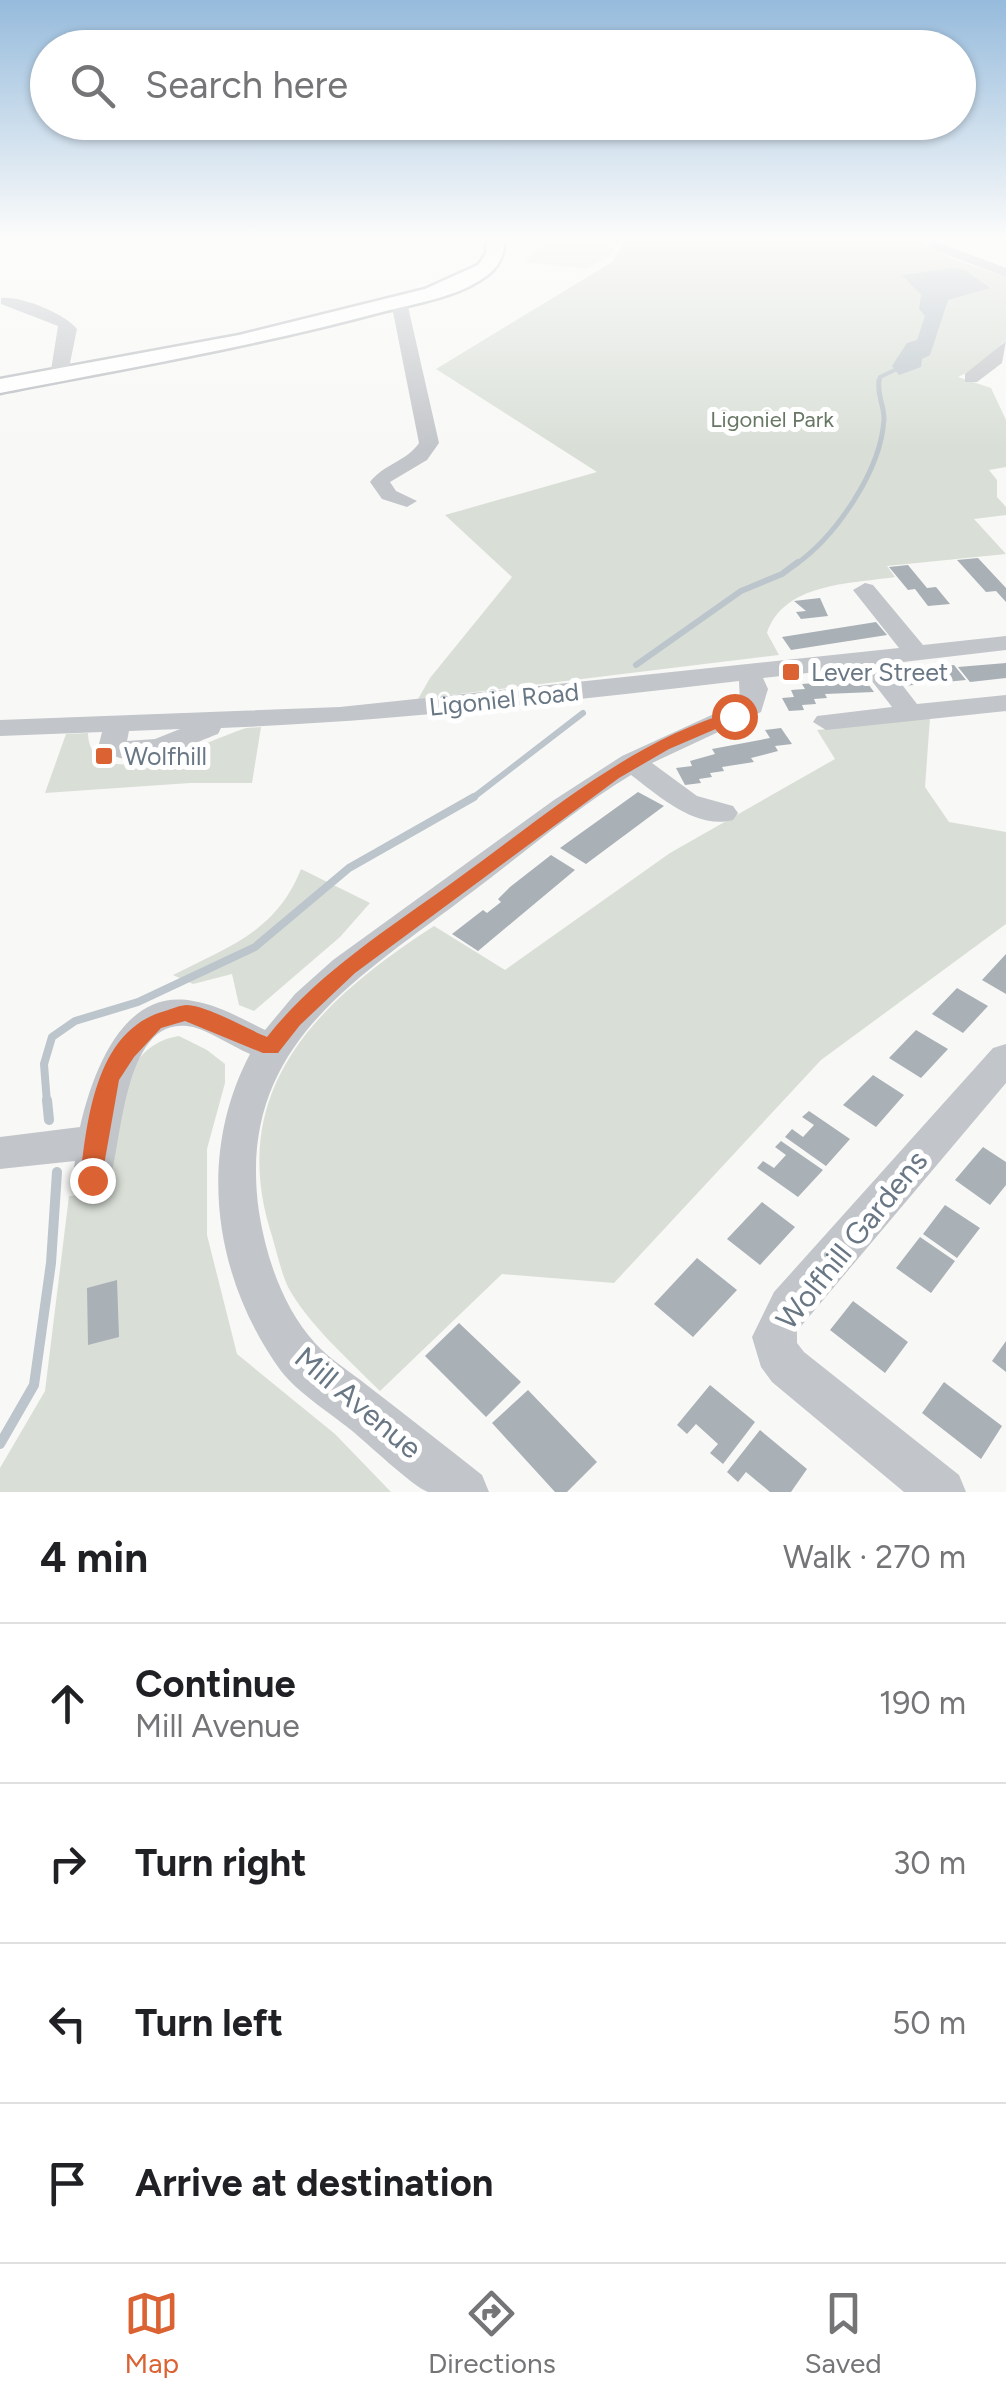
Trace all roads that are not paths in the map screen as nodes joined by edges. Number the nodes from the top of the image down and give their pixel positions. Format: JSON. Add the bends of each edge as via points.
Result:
{"nodes":[{"id":1,"x":29,"y":310,"type":"edge"},
{"id":2,"x":367,"y":310,"type":"edge"},
{"id":3,"x":400,"y":310,"type":"edge"},
{"id":4,"x":1006,"y":346,"type":"edge"},
{"id":5,"x":65,"y":373,"type":"junction"},
{"id":6,"x":971,"y":378,"type":"dead end"},
{"id":7,"x":0,"y":386,"type":"edge"},
{"id":8,"x":406,"y":501,"type":"dead end"},
{"id":9,"x":865,"y":590,"type":"dead end"},
{"id":10,"x":1006,"y":643,"type":"edge"},
{"id":11,"x":916,"y":652,"type":"junction"},
{"id":12,"x":866,"y":656,"type":"junction"},
{"id":13,"x":747,"y":670,"type":"junction"},
{"id":14,"x":1006,"y":703,"type":"edge"},
{"id":15,"x":910,"y":713,"type":"junction"},
{"id":16,"x":826,"y":722,"type":"dead end"},
{"id":17,"x":0,"y":728,"type":"edge"},
{"id":18,"x":632,"y":762,"type":"junction"},
{"id":19,"x":723,"y":813,"type":"dead end"},
{"id":20,"x":271,"y":1048,"type":"junction"},
{"id":21,"x":1006,"y":1058,"type":"edge"},
{"id":22,"x":0,"y":1153,"type":"edge"},
{"id":23,"x":465,"y":1492,"type":"edge"},
{"id":24,"x":942,"y":1492,"type":"edge"}],
"edges":[{"from":1,"to":5,"type":"street","via":[[70,329],[60,370]]},
{"from":2,"to":5,"type":"main road"},
{"from":3,"to":8,"type":"street","via":[[430,444],[424,455],[380,482],[389,495]]},
{"from":4,"to":6,"type":"street"},
{"from":5,"to":7,"type":"main road"},
{"from":9,"to":11,"type":"street"},
{"from":10,"to":11,"type":"street","name":"Ligoniel Road"},
{"from":11,"to":12,"type":"street","name":"Ligoniel Road"},
{"from":12,"to":13,"type":"street","name":"Ligoniel Road"},
{"from":12,"to":15,"type":"street"},
{"from":13,"to":17,"type":"street","name":"Ligoniel Road","via":[[489,702],[231,720],[135,752],[113,744],[117,724]]},
{"from":13,"to":18,"type":"street","name":"Mill Avenue","via":[[755,689],[752,706]]},
{"from":14,"to":15,"type":"street"},
{"from":15,"to":16,"type":"street"},
{"from":18,"to":19,"type":"street","via":[[688,803]]},
{"from":18,"to":20,"type":"street","name":"Mill Avenue","via":[[348,968]]},
{"from":20,"to":22,"type":"street","via":[[186,1012],[154,1022],[109,1078],[93,1161]]},
{"from":20,"to":23,"type":"street","name":"Mill Avenue","via":[[233,1163],[239,1224],[262,1300],[300,1358]]},
{"from":21,"to":24,"type":"street","name":"Wolfhill Gardens","via":[[789,1306],[773,1334],[772,1346],[788,1367]]}]}
